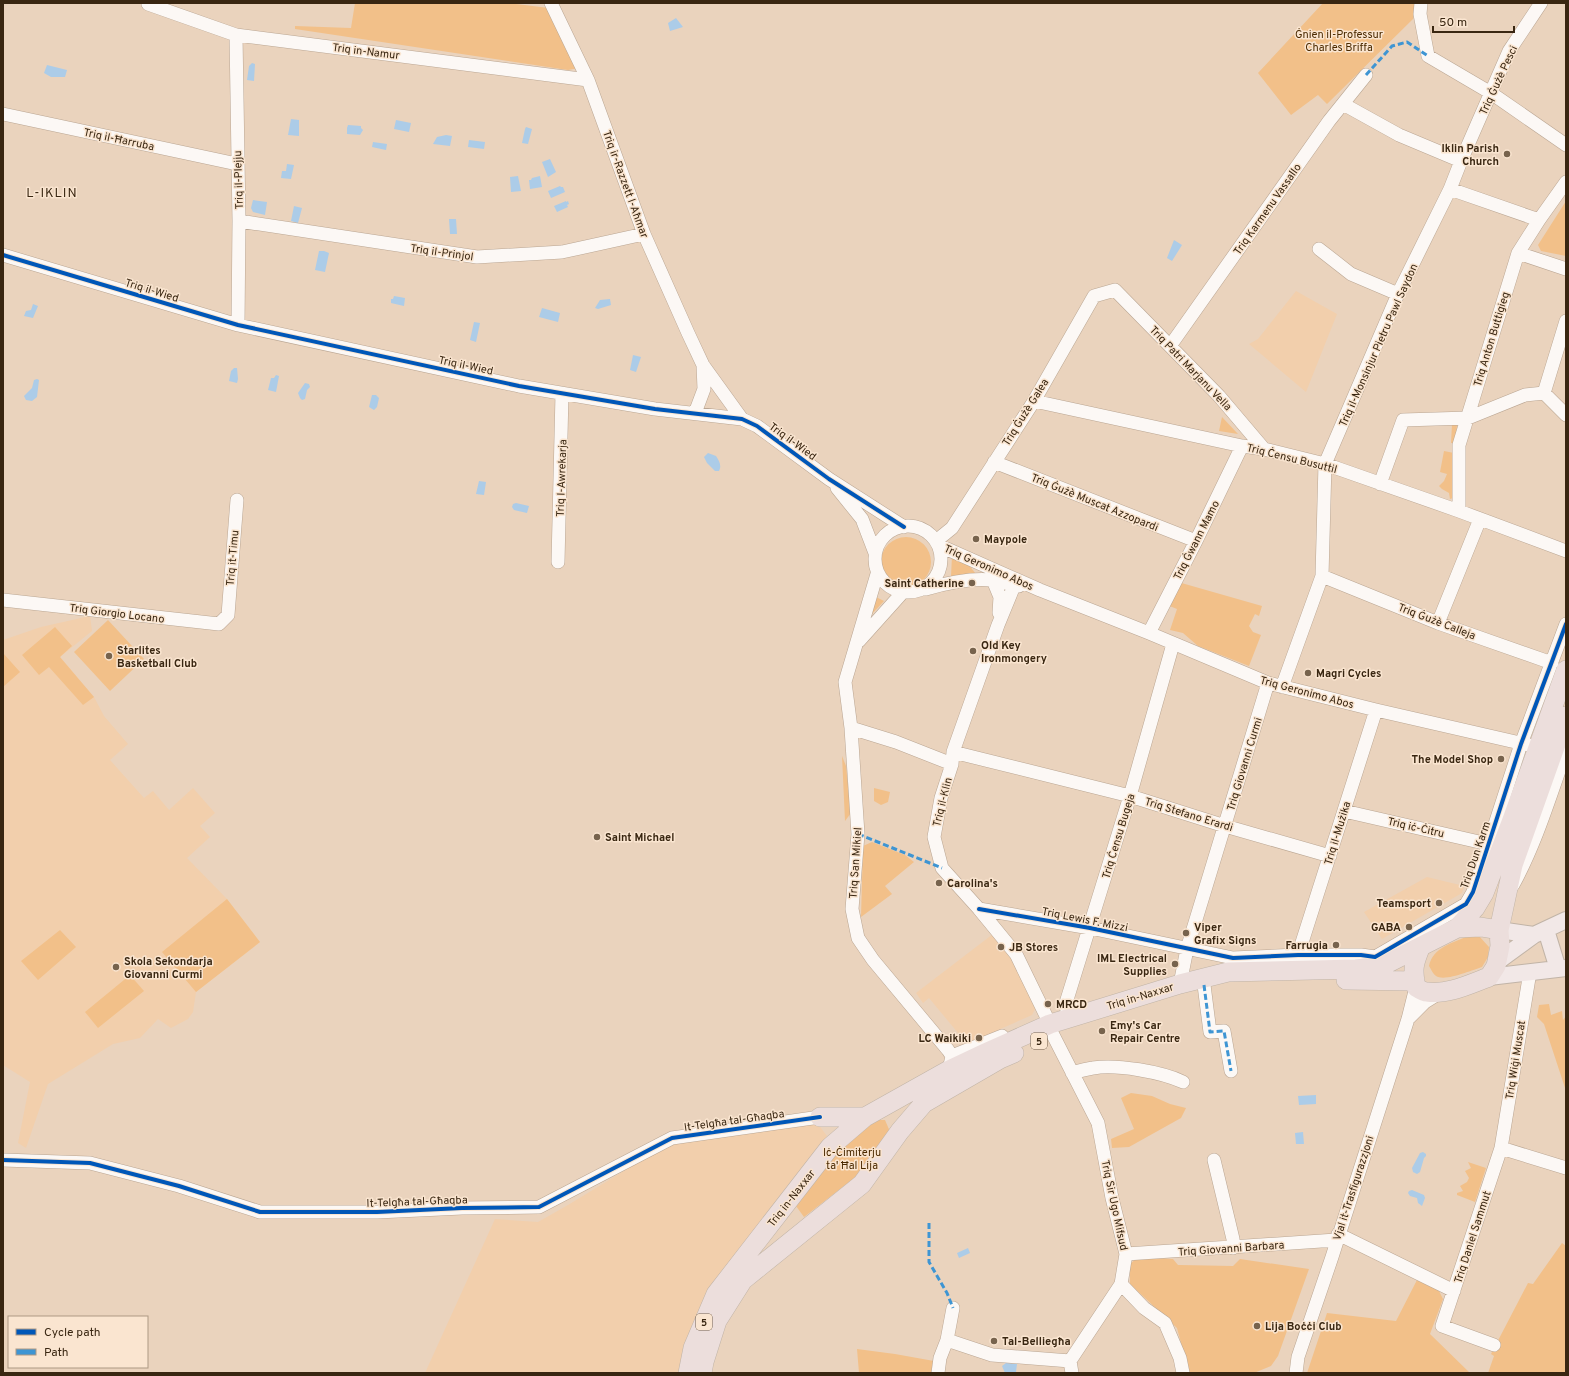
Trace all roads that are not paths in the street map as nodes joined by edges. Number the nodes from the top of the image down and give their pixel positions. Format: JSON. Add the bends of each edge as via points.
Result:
{"nodes":[{"id":1,"x":551,"y":3,"type":"edge"},
{"id":2,"x":1421,"y":3,"type":"edge"},
{"id":3,"x":1541,"y":3,"type":"edge"},
{"id":4,"x":148,"y":4,"type":"dead end"},
{"id":5,"x":236,"y":35,"type":"junction"},
{"id":6,"x":1366,"y":75,"type":"dead end"},
{"id":7,"x":588,"y":80,"type":"junction"},
{"id":8,"x":1491,"y":93,"type":"junction"},
{"id":9,"x":1343,"y":104,"type":"junction"},
{"id":10,"x":4,"y":113,"type":"edge"},
{"id":11,"x":1564,"y":140,"type":"edge"},
{"id":12,"x":1461,"y":161,"type":"junction"},
{"id":13,"x":237,"y":164,"type":"junction"},
{"id":14,"x":1566,"y":182,"type":"edge"},
{"id":15,"x":1450,"y":189,"type":"junction"},
{"id":16,"x":1539,"y":220,"type":"junction"},
{"id":17,"x":239,"y":221,"type":"junction"},
{"id":18,"x":644,"y":234,"type":"junction"},
{"id":19,"x":1319,"y":249,"type":"dead end"},
{"id":20,"x":1518,"y":253,"type":"junction"},
{"id":21,"x":3,"y":255,"type":"edge"},
{"id":22,"x":1566,"y":269,"type":"edge"},
{"id":23,"x":1115,"y":290,"type":"joint"},
{"id":24,"x":1398,"y":294,"type":"junction"},
{"id":25,"x":1566,"y":321,"type":"edge"},
{"id":26,"x":238,"y":325,"type":"junction"},
{"id":27,"x":1170,"y":346,"type":"junction"},
{"id":28,"x":703,"y":365,"type":"junction"},
{"id":29,"x":1544,"y":393,"type":"junction"},
{"id":30,"x":562,"y":394,"type":"junction"},
{"id":31,"x":1034,"y":401,"type":"junction"},
{"id":32,"x":695,"y":413,"type":"junction"},
{"id":33,"x":1566,"y":414,"type":"edge"},
{"id":34,"x":1468,"y":418,"type":"junction"},
{"id":35,"x":742,"y":419,"type":"junction"},
{"id":36,"x":1242,"y":446,"type":"junction"},
{"id":37,"x":1264,"y":450,"type":"junction"},
{"id":38,"x":994,"y":462,"type":"junction"},
{"id":39,"x":1325,"y":464,"type":"junction"},
{"id":40,"x":829,"y":478,"type":"junction"},
{"id":41,"x":1380,"y":484,"type":"junction"},
{"id":42,"x":237,"y":500,"type":"dead end"},
{"id":43,"x":1459,"y":511,"type":"junction"},
{"id":44,"x":1480,"y":519,"type":"junction"},
{"id":45,"x":904,"y":527,"type":"junction"},
{"id":46,"x":1196,"y":542,"type":"junction"},
{"id":47,"x":937,"y":543,"type":"junction"},
{"id":48,"x":1566,"y":551,"type":"edge"},
{"id":49,"x":875,"y":553,"type":"junction"},
{"id":50,"x":558,"y":562,"type":"dead end"},
{"id":51,"x":877,"y":574,"type":"junction"},
{"id":52,"x":1322,"y":576,"type":"junction"},
{"id":53,"x":993,"y":580,"type":"junction"},
{"id":54,"x":1014,"y":586,"type":"junction"},
{"id":55,"x":922,"y":590,"type":"junction"},
{"id":56,"x":1040,"y":590,"type":"junction"},
{"id":57,"x":903,"y":592,"type":"junction"},
{"id":58,"x":3,"y":600,"type":"edge"},
{"id":59,"x":228,"y":615,"type":"joint"},
{"id":60,"x":1438,"y":623,"type":"junction"},
{"id":61,"x":1566,"y":624,"type":"edge"},
{"id":62,"x":998,"y":625,"type":"junction"},
{"id":63,"x":1149,"y":633,"type":"junction"},
{"id":64,"x":1173,"y":644,"type":"junction"},
{"id":65,"x":855,"y":646,"type":"junction"},
{"id":66,"x":1559,"y":667,"type":"edge"},
{"id":67,"x":1268,"y":683,"type":"junction"},
{"id":68,"x":1282,"y":687,"type":"junction"},
{"id":69,"x":1376,"y":710,"type":"junction"},
{"id":70,"x":1566,"y":716,"type":"edge"},
{"id":71,"x":851,"y":728,"type":"junction"},
{"id":72,"x":1529,"y":745,"type":"junction"},
{"id":73,"x":1566,"y":752,"type":"edge"},
{"id":74,"x":953,"y":758,"type":"junction"},
{"id":75,"x":1130,"y":796,"type":"junction"},
{"id":76,"x":1344,"y":811,"type":"junction"},
{"id":77,"x":1225,"y":826,"type":"junction"},
{"id":78,"x":1488,"y":844,"type":"junction"},
{"id":79,"x":1330,"y":856,"type":"junction"},
{"id":80,"x":1486,"y":888,"type":"junction"},
{"id":81,"x":1508,"y":895,"type":"junction"},
{"id":82,"x":979,"y":908,"type":"junction"},
{"id":83,"x":1566,"y":920,"type":"edge"},
{"id":84,"x":1090,"y":928,"type":"junction"},
{"id":85,"x":1457,"y":928,"type":"junction"},
{"id":86,"x":1499,"y":930,"type":"junction"},
{"id":87,"x":1540,"y":932,"type":"junction"},
{"id":88,"x":1421,"y":946,"type":"junction"},
{"id":89,"x":1187,"y":949,"type":"junction"},
{"id":90,"x":1298,"y":955,"type":"junction"},
{"id":91,"x":1562,"y":968,"type":"edge"},
{"id":92,"x":1356,"y":969,"type":"junction"},
{"id":93,"x":1493,"y":970,"type":"junction"},
{"id":94,"x":1530,"y":972,"type":"junction"},
{"id":95,"x":1180,"y":984,"type":"junction"},
{"id":96,"x":1415,"y":984,"type":"junction"},
{"id":97,"x":1204,"y":985,"type":"junction"},
{"id":98,"x":1441,"y":992,"type":"junction"},
{"id":99,"x":1065,"y":1006,"type":"junction"},
{"id":100,"x":1087,"y":1011,"type":"junction"},
{"id":101,"x":1408,"y":1019,"type":"junction"},
{"id":102,"x":1050,"y":1025,"type":"junction"},
{"id":103,"x":955,"y":1059,"type":"junction"},
{"id":104,"x":1231,"y":1071,"type":"dead end"},
{"id":105,"x":1072,"y":1073,"type":"junction"},
{"id":106,"x":1183,"y":1082,"type":"dead end"},
{"id":107,"x":870,"y":1114,"type":"junction"},
{"id":108,"x":820,"y":1116,"type":"junction"},
{"id":109,"x":900,"y":1131,"type":"junction"},
{"id":110,"x":830,"y":1147,"type":"junction"},
{"id":111,"x":1501,"y":1148,"type":"junction"},
{"id":112,"x":3,"y":1160,"type":"edge"},
{"id":113,"x":1214,"y":1160,"type":"dead end"},
{"id":114,"x":1566,"y":1168,"type":"edge"},
{"id":115,"x":782,"y":1209,"type":"junction"},
{"id":116,"x":808,"y":1227,"type":"junction"},
{"id":117,"x":1337,"y":1237,"type":"junction"},
{"id":118,"x":1233,"y":1248,"type":"junction"},
{"id":119,"x":1126,"y":1254,"type":"junction"},
{"id":120,"x":736,"y":1277,"type":"junction"},
{"id":121,"x":1121,"y":1284,"type":"junction"},
{"id":122,"x":1454,"y":1291,"type":"junction"},
{"id":123,"x":953,"y":1308,"type":"dead end"},
{"id":124,"x":947,"y":1340,"type":"junction"},
{"id":125,"x":1494,"y":1345,"type":"dead end"},
{"id":126,"x":1298,"y":1357,"type":"junction"},
{"id":127,"x":1071,"y":1367,"type":"edge"},
{"id":128,"x":688,"y":1373,"type":"edge"},
{"id":129,"x":702,"y":1373,"type":"edge"},
{"id":130,"x":938,"y":1373,"type":"edge"},
{"id":131,"x":1183,"y":1373,"type":"edge"},
{"id":132,"x":1286,"y":1373,"type":"edge"},
{"id":133,"x":1296,"y":1373,"type":"edge"}],
"edges":[{"from":1,"to":7,"type":"street","name":"Triq ir-Razzett l-Aħmar"},
{"from":2,"to":8,"type":"street","via":[[1420,14],[1428,56]]},
{"from":3,"to":8,"type":"street","name":"Triq Ġużè Pesci","via":[[1509,51]]},
{"from":4,"to":5,"type":"street","name":"Triq in-Namur"},
{"from":5,"to":7,"type":"street","name":"Triq in-Namur"},
{"from":5,"to":13,"type":"street","name":"Triq il-Plejju"},
{"from":6,"to":9,"type":"street","name":"Triq Karmenu Vassallo"},
{"from":7,"to":18,"type":"street","name":"Triq ir-Razzett l-Aħmar"},
{"from":8,"to":11,"type":"street"},
{"from":8,"to":12,"type":"street","name":"Triq Ġużè Pesci"},
{"from":9,"to":12,"type":"street","via":[[1399,136]]},
{"from":9,"to":27,"type":"street","name":"Triq Karmenu Vassallo"},
{"from":10,"to":13,"type":"street","name":"Triq il-Ħarruba"},
{"from":12,"to":15,"type":"street","name":"Triq il-Monsinjur Pietru Pawl Saydon"},
{"from":13,"to":17,"type":"street","name":"Triq il-Plejju"},
{"from":14,"to":16,"type":"street","name":"Triq Anton Buttigieg"},
{"from":15,"to":16,"type":"street"},
{"from":15,"to":24,"type":"street","name":"Triq il-Monsinjur Pietru Pawl Saydon"},
{"from":16,"to":20,"type":"street","name":"Triq Anton Buttigieg"},
{"from":17,"to":18,"type":"street","name":"Triq il-Prinjol","via":[[477,257],[562,252]]},
{"from":17,"to":26,"type":"street","name":"Triq il-Plejju"},
{"from":18,"to":28,"type":"street","name":"Triq ir-Razzett l-Aħmar"},
{"from":19,"to":24,"type":"street","via":[[1351,274]]},
{"from":20,"to":22,"type":"street"},
{"from":20,"to":34,"type":"street","name":"Triq Anton Buttigieg"},
{"from":21,"to":26,"type":"street","name":"Triq il-Wied"},
{"from":23,"to":27,"type":"street","name":"Triq Patri Marjanu Vella"},
{"from":23,"to":31,"type":"street","name":"Triq Ġużè Galea","via":[[1094,296]]},
{"from":24,"to":39,"type":"street","name":"Triq il-Monsinjur Pietru Pawl Saydon"},
{"from":25,"to":29,"type":"street"},
{"from":26,"to":30,"type":"street","name":"Triq il-Wied"},
{"from":27,"to":37,"type":"street","name":"Triq Patri Marjanu Vella","via":[[1219,396]]},
{"from":28,"to":32,"type":"street","name":"Triq ir-Razzett l-Aħmar","via":[[704,389]]},
{"from":28,"to":35,"type":"street","name":"Triq ir-Razzett l-Aħmar"},
{"from":29,"to":33,"type":"street"},
{"from":29,"to":34,"type":"street","via":[[1525,395]]},
{"from":30,"to":32,"type":"street","name":"Triq il-Wied"},
{"from":30,"to":50,"type":"street","name":"Triq l-Awrekarja"},
{"from":31,"to":36,"type":"street","name":"Triq Ċensu Busuttil"},
{"from":31,"to":38,"type":"street","name":"Triq Ġużè Galea"},
{"from":32,"to":35,"type":"street","name":"Triq il-Wied"},
{"from":34,"to":41,"type":"street","via":[[1403,420]]},
{"from":34,"to":43,"type":"street","name":"Triq Anton Buttigieg","via":[[1459,446]]},
{"from":35,"to":40,"type":"street","name":"Triq il-Wied","via":[[757,426]]},
{"from":36,"to":37,"type":"street","name":"Triq Ċensu Busuttil"},
{"from":36,"to":46,"type":"street","name":"Triq Ġwann Mamo"},
{"from":37,"to":39,"type":"street","name":"Triq Ċensu Busuttil"},
{"from":38,"to":46,"type":"street","name":"Triq Ġużè Muscat Azzopardi"},
{"from":38,"to":47,"type":"street","name":"Triq Ġużè Galea","via":[[952,528]]},
{"from":39,"to":41,"type":"street","name":"Triq Ċensu Busuttil"},
{"from":39,"to":52,"type":"street"},
{"from":40,"to":45,"type":"street","name":"Triq il-Wied"},
{"from":40,"to":49,"type":"street","name":"Triq il-Wied","via":[[862,519]]},
{"from":41,"to":43,"type":"street","name":"Triq Ċensu Busuttil"},
{"from":42,"to":59,"type":"street","name":"Triq it-Timu"},
{"from":43,"to":44,"type":"street","name":"Triq Ċensu Busuttil"},
{"from":44,"to":48,"type":"street","name":"Triq Ċensu Busuttil"},
{"from":44,"to":60,"type":"street"},
{"from":45,"to":47,"type":"street","via":[[919,527],[927,531]]},
{"from":45,"to":49,"type":"street","via":[[892,530],[884,536]]},
{"from":46,"to":63,"type":"street","name":"Triq Ġwann Mamo"},
{"from":47,"to":55,"type":"street","via":[[941,565],[930,584]]},
{"from":47,"to":56,"type":"street","name":"Triq Geronimo Abos"},
{"from":49,"to":51,"type":"street","via":[[874,564]]},
{"from":51,"to":57,"type":"street","via":[[888,586]]},
{"from":51,"to":65,"type":"street","name":"Triq San Mikiel"},
{"from":52,"to":60,"type":"street","name":"Triq Ġużè Calleja"},
{"from":52,"to":68,"type":"street"},
{"from":53,"to":54,"type":"street","name":"Triq Geronimo Abos"},
{"from":53,"to":55,"type":"street","name":"Triq Geronimo Abos","via":[[949,582]]},
{"from":53,"to":62,"type":"street","name":"Triq il-Klin","via":[[1000,597]]},
{"from":54,"to":56,"type":"street","name":"Triq Geronimo Abos"},
{"from":54,"to":62,"type":"street","name":"Triq il-Klin"},
{"from":55,"to":57,"type":"street"},
{"from":56,"to":63,"type":"street","name":"Triq Geronimo Abos"},
{"from":57,"to":65,"type":"street","name":"Triq San Mikiel"},
{"from":58,"to":59,"type":"street","name":"Triq Giorgio Locano","via":[[219,624]]},
{"from":60,"to":66,"type":"street","name":"Triq Ġużè Calleja"},
{"from":61,"to":66,"type":"street","name":"Triq Dun Karm"},
{"from":62,"to":74,"type":"street","name":"Triq il-Klin"},
{"from":63,"to":64,"type":"street","name":"Triq Geronimo Abos"},
{"from":64,"to":67,"type":"street","name":"Triq Geronimo Abos"},
{"from":64,"to":75,"type":"street","name":"Triq Ċensu Bugeja"},
{"from":65,"to":71,"type":"street","name":"Triq San Mikiel","via":[[845,682]]},
{"from":66,"to":72,"type":"highway","name":"Triq Dun Karm"},
{"from":67,"to":68,"type":"street","name":"Triq Geronimo Abos"},
{"from":67,"to":77,"type":"street","name":"Triq Giovanni Curmi"},
{"from":68,"to":69,"type":"street","name":"Triq Geronimo Abos"},
{"from":69,"to":72,"type":"street","name":"Triq Geronimo Abos"},
{"from":69,"to":76,"type":"street","name":"Triq il-Mużika"},
{"from":70,"to":81,"type":"highway","via":[[1513,865]]},
{"from":71,"to":74,"type":"street","name":"Triq Stefano Erardi"},
{"from":71,"to":103,"type":"street","name":"Triq San Mikiel","via":[[858,834],[852,909],[858,938],[873,960]]},
{"from":72,"to":78,"type":"street","name":"Triq Dun Karm"},
{"from":72,"to":80,"type":"highway","name":"Triq Dun Karm"},
{"from":73,"to":81,"type":"street","via":[[1524,866]]},
{"from":74,"to":75,"type":"street","name":"Triq Stefano Erardi"},
{"from":74,"to":82,"type":"street","name":"Triq il-Klin","via":[[941,798],[934,837],[942,868]]},
{"from":75,"to":77,"type":"street","name":"Triq Stefano Erardi"},
{"from":75,"to":84,"type":"street","name":"Triq Ċensu Bugeja"},
{"from":76,"to":78,"type":"street","name":"Triq iċ-Ċitru"},
{"from":76,"to":79,"type":"street","name":"Triq il-Mużika"},
{"from":77,"to":79,"type":"street","name":"Triq Stefano Erardi"},
{"from":77,"to":89,"type":"street","name":"Triq Giovanni Curmi"},
{"from":78,"to":90,"type":"street","name":"Triq Dun Karm","via":[[1473,892],[1466,904],[1375,957]]},
{"from":79,"to":90,"type":"street","name":"Triq il-Mużika"},
{"from":80,"to":85,"type":"highway","name":"Triq Dun Karm","via":[[1475,908]]},
{"from":80,"to":92,"type":"highway","via":[[1468,909],[1379,961]]},
{"from":81,"to":86,"type":"highway"},
{"from":82,"to":84,"type":"street","name":"Triq Lewis F. Mizzi"},
{"from":82,"to":102,"type":"street","name":"Triq il-Klin","via":[[1016,954]]},
{"from":83,"to":87,"type":"main road","name":"Triq in-Naxxar"},
{"from":84,"to":89,"type":"street","name":"Triq Lewis F. Mizzi"},
{"from":84,"to":99,"type":"street","name":"Triq Ċensu Bugeja"},
{"from":85,"to":86,"type":"highway","name":"Triq in-Naxxar","number":"5","via":[[1481,926]]},
{"from":85,"to":88,"type":"highway","name":"Triq in-Naxxar","number":"5"},
{"from":86,"to":87,"type":"main road","name":"Triq in-Naxxar"},
{"from":86,"to":93,"type":"highway","via":[[1500,946]]},
{"from":87,"to":91,"type":"main road"},
{"from":87,"to":93,"type":"main road","name":"Triq in-Naxxar"},
{"from":88,"to":92,"type":"highway","name":"Triq in-Naxxar","number":"5","via":[[1382,966]]},
{"from":88,"to":96,"type":"highway","via":[[1414,964]]},
{"from":89,"to":90,"type":"street","name":"Triq Dun Karm","via":[[1233,958]]},
{"from":89,"to":95,"type":"street","name":"Triq Giovanni Curmi"},
{"from":91,"to":94,"type":"main road"},
{"from":92,"to":95,"type":"highway","name":"Triq in-Naxxar","number":"5","via":[[1228,972]]},
{"from":93,"to":94,"type":"main road"},
{"from":93,"to":98,"type":"highway","name":"Triq in-Naxxar","number":"5"},
{"from":94,"to":111,"type":"street","name":"Triq Wiġi Muscat"},
{"from":95,"to":100,"type":"highway","name":"Triq in-Naxxar","number":"5"},
{"from":96,"to":97,"type":"highway","name":"Triq in-Naxxar","number":"5","via":[[1274,980]]},
{"from":96,"to":98,"type":"highway","name":"Triq in-Naxxar","number":"5","via":[[1426,992]]},
{"from":96,"to":101,"type":"street","name":"Vjal it-Trasfigurazzjoni"},
{"from":97,"to":102,"type":"highway","name":"Triq in-Naxxar","number":"5"},
{"from":97,"to":104,"type":"street","via":[[1210,1032],[1224,1031]]},
{"from":98,"to":101,"type":"street","name":"Vjal it-Trasfigurazzjoni","via":[[1425,1002]]},
{"from":99,"to":100,"type":"street"},
{"from":99,"to":102,"type":"street","name":"Triq in-Naxxar"},
{"from":100,"to":102,"type":"highway","name":"Triq in-Naxxar","number":"5"},
{"from":101,"to":117,"type":"street","name":"Vjal it-Trasfigurazzjoni"},
{"from":102,"to":103,"type":"highway","name":"Triq in-Naxxar","number":"5"},
{"from":102,"to":105,"type":"street","name":"Triq Sir Ugo Mifsud"},
{"from":102,"to":109,"type":"highway","name":"Triq in-Naxxar","number":"5","via":[[1034,1043],[924,1102]]},
{"from":103,"to":107,"type":"highway","name":"Triq in-Naxxar","number":"5"},
{"from":105,"to":106,"type":"street","via":[[1095,1067],[1129,1068]]},
{"from":105,"to":119,"type":"street","name":"Triq Sir Ugo Mifsud","via":[[1098,1123]]},
{"from":107,"to":108,"type":"highway"},
{"from":107,"to":109,"type":"highway","via":[[890,1111],[902,1122]]},
{"from":107,"to":110,"type":"highway","name":"Triq in-Naxxar","number":"5"},
{"from":108,"to":110,"type":"highway","via":[[829,1125]]},
{"from":108,"to":112,"type":"street","name":"It-Telgħa tal-Għaqba","via":[[672,1138],[539,1207],[377,1212],[260,1212],[179,1186],[90,1163]]},
{"from":109,"to":116,"type":"highway","name":"Triq in-Naxxar","number":"5","via":[[862,1184]]},
{"from":110,"to":115,"type":"highway","name":"Triq in-Naxxar","number":"5"},
{"from":111,"to":114,"type":"street"},
{"from":111,"to":122,"type":"street","name":"Triq Daniel Sammut"},
{"from":113,"to":118,"type":"street","via":[[1233,1238]]},
{"from":115,"to":116,"type":"highway","via":[[788,1225],[793,1228]]},
{"from":115,"to":120,"type":"highway","name":"Triq in-Naxxar","number":"5"},
{"from":116,"to":120,"type":"highway","name":"Triq in-Naxxar","number":"5"},
{"from":117,"to":118,"type":"street","name":"Triq Giovanni Barbara"},
{"from":117,"to":122,"type":"street"},
{"from":117,"to":126,"type":"street","name":"Vjal it-Trasfigurazzjoni"},
{"from":118,"to":119,"type":"street","name":"Triq Giovanni Barbara"},
{"from":119,"to":121,"type":"street","name":"Triq Sir Ugo Mifsud"},
{"from":120,"to":128,"type":"highway","number":"5","via":[[716,1294],[693,1348]]},
{"from":120,"to":129,"type":"highway","number":"5","via":[[717,1321]]},
{"from":121,"to":127,"type":"street","name":"Triq Sir Ugo Mifsud"},
{"from":121,"to":131,"type":"street","via":[[1144,1308],[1165,1323],[1180,1358]]},
{"from":122,"to":125,"type":"street","name":"Triq Daniel Sammut","via":[[1442,1326]]},
{"from":123,"to":124,"type":"street"},
{"from":124,"to":127,"type":"street","via":[[992,1355]]},
{"from":124,"to":130,"type":"street","via":[[940,1358]]},
{"from":126,"to":132,"type":"street","name":"Vjal it-Trasfigurazzjoni"},
{"from":126,"to":133,"type":"street","name":"Vjal it-Trasfigurazzjoni"}]}
